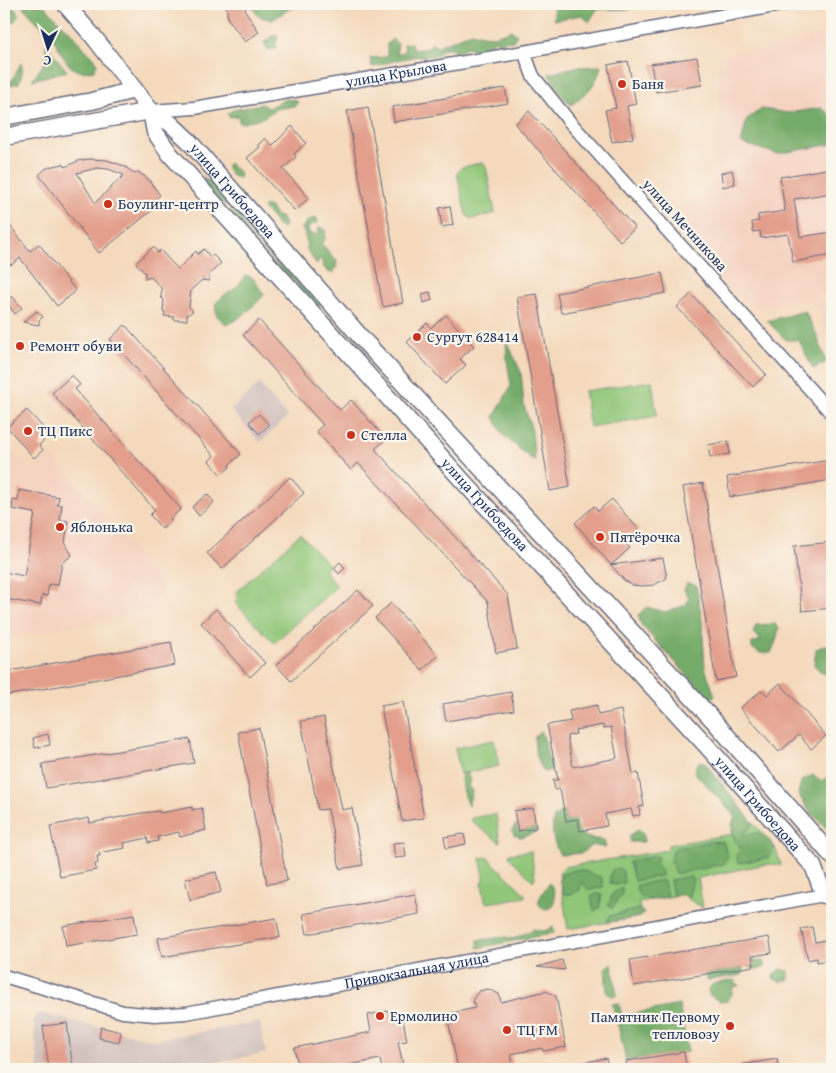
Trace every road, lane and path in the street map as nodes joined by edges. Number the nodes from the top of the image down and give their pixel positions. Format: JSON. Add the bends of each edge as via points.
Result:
{"nodes":[{"id":1,"x":65,"y":4,"type":"edge"},
{"id":2,"x":786,"y":4,"type":"edge"},
{"id":3,"x":524,"y":52,"type":"junction"},
{"id":4,"x":134,"y":90,"type":"junction"},
{"id":5,"x":151,"y":111,"type":"junction"},
{"id":6,"x":4,"y":117,"type":"edge"},
{"id":7,"x":4,"y":137,"type":"edge"},
{"id":8,"x":832,"y":414,"type":"edge"},
{"id":9,"x":832,"y":856,"type":"edge"},
{"id":10,"x":828,"y":894,"type":"edge"},
{"id":11,"x":4,"y":976,"type":"edge"}],
"edges":[{"from":1,"to":4,"type":"main road","name":"улица Грибоедова"},
{"from":2,"to":3,"type":"street","name":"улица Крылова"},
{"from":3,"to":5,"type":"street","name":"улица Крылова","via":[[194,108]]},
{"from":3,"to":8,"type":"street","name":"улица Мечникова","via":[[533,76],[569,121]]},
{"from":4,"to":5,"type":"main road","name":"улица Грибоедова"},
{"from":4,"to":6,"type":"main road","via":[[92,102]]},
{"from":5,"to":7,"type":"main road","name":"улица Крылова"},
{"from":5,"to":9,"type":"main road","name":"улица Грибоедова","via":[[188,140],[366,343],[706,713]]},
{"from":5,"to":10,"type":"main road","name":"улица Грибоедова","via":[[155,132],[170,154],[454,472],[706,744],[813,866]]},
{"from":10,"to":11,"type":"street","name":"Привокзальная улица","via":[[186,1013],[123,1012]]}]}
